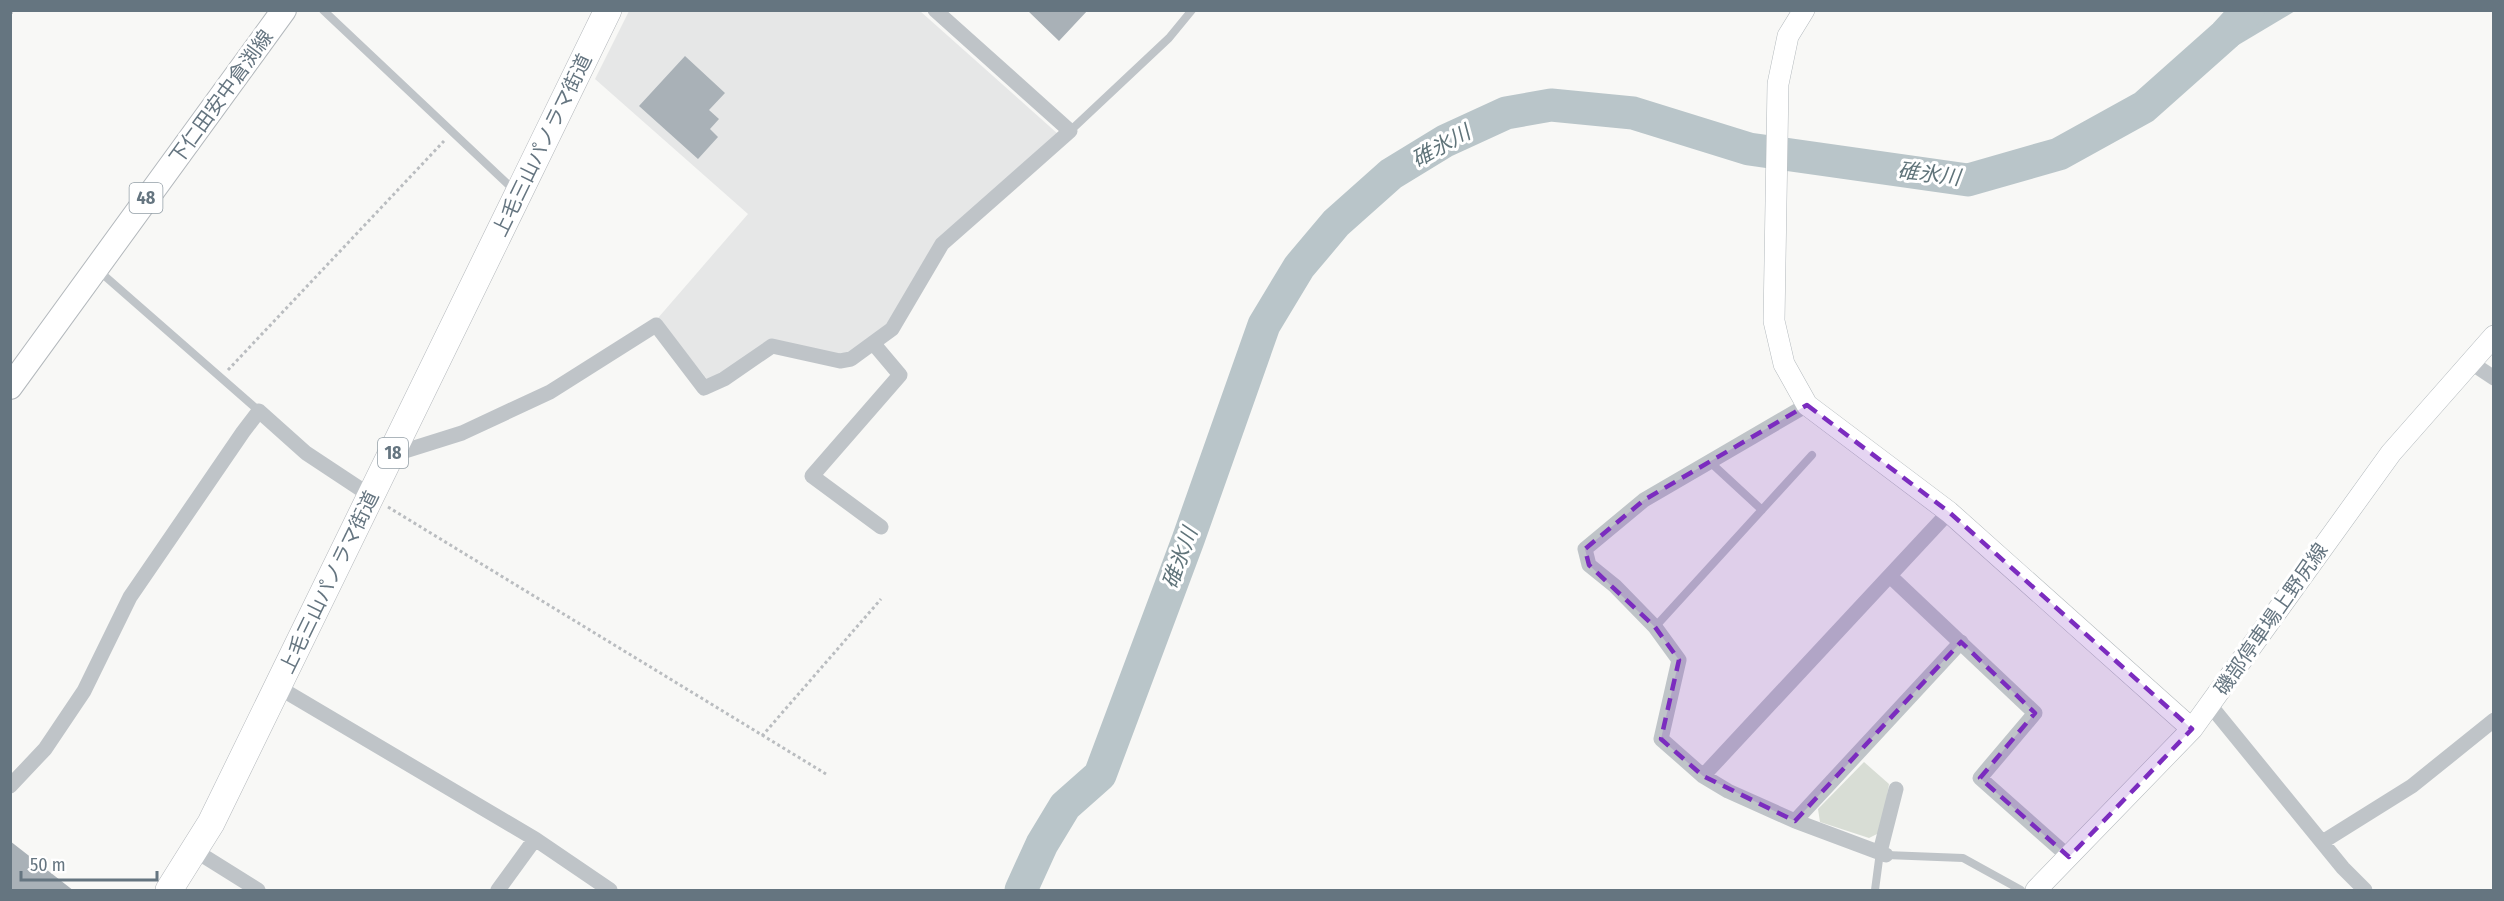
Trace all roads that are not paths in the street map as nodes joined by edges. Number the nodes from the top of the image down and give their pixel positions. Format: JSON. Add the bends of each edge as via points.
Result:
{"nodes":[{"id":1,"x":284,"y":10,"type":"edge"},
{"id":2,"x":323,"y":10,"type":"edge"},
{"id":3,"x":608,"y":10,"type":"edge"},
{"id":4,"x":935,"y":10,"type":"edge"},
{"id":5,"x":1192,"y":10,"type":"edge"},
{"id":6,"x":1804,"y":10,"type":"edge"},
{"id":7,"x":1070,"y":131,"type":"junction"},
{"id":8,"x":518,"y":194,"type":"junction"},
{"id":9,"x":95,"y":268,"type":"junction"},
{"id":10,"x":2493,"y":336,"type":"edge"},
{"id":11,"x":873,"y":343,"type":"junction"},
{"id":12,"x":2470,"y":362,"type":"junction"},
{"id":13,"x":2493,"y":378,"type":"edge"},
{"id":14,"x":10,"y":387,"type":"edge"},
{"id":15,"x":1807,"y":405,"type":"junction"},
{"id":16,"x":260,"y":411,"type":"junction"},
{"id":17,"x":392,"y":455,"type":"junction"},
{"id":18,"x":1812,"y":455,"type":"dead end"},
{"id":19,"x":1710,"y":462,"type":"junction"},
{"id":20,"x":371,"y":496,"type":"junction"},
{"id":21,"x":1762,"y":510,"type":"junction"},
{"id":22,"x":1949,"y":512,"type":"junction"},
{"id":23,"x":881,"y":527,"type":"dead end"},
{"id":24,"x":1890,"y":576,"type":"junction"},
{"id":25,"x":1655,"y":627,"type":"junction"},
{"id":26,"x":1960,"y":642,"type":"junction"},
{"id":27,"x":278,"y":687,"type":"junction"},
{"id":28,"x":2210,"y":705,"type":"junction"},
{"id":29,"x":2493,"y":720,"type":"edge"},
{"id":30,"x":2192,"y":729,"type":"junction"},
{"id":31,"x":1703,"y":776,"type":"junction"},
{"id":32,"x":10,"y":786,"type":"edge"},
{"id":33,"x":1896,"y":789,"type":"dead end"},
{"id":34,"x":1795,"y":822,"type":"junction"},
{"id":35,"x":535,"y":839,"type":"junction"},
{"id":36,"x":2324,"y":842,"type":"junction"},
{"id":37,"x":194,"y":850,"type":"junction"},
{"id":38,"x":1883,"y":854,"type":"junction"},
{"id":39,"x":2069,"y":857,"type":"junction"},
{"id":40,"x":169,"y":891,"type":"edge"},
{"id":41,"x":258,"y":891,"type":"edge"},
{"id":42,"x":498,"y":891,"type":"edge"},
{"id":43,"x":610,"y":891,"type":"edge"},
{"id":44,"x":1875,"y":891,"type":"edge"},
{"id":45,"x":2021,"y":891,"type":"edge"},
{"id":46,"x":2036,"y":891,"type":"edge"},
{"id":47,"x":2365,"y":891,"type":"edge"}],
"edges":[{"from":1,"to":9,"type":"main road","name":"下仁田安中倉渕線","number":"48"},
{"from":2,"to":8,"type":"lane"},
{"from":3,"to":8,"type":"highway","name":"上毛三山パノラマ街道","number":"18"},
{"from":4,"to":7,"type":"street"},
{"from":5,"to":7,"type":"lane","via":[[1169,38]]},
{"from":6,"to":15,"type":"street","via":[[1788,36],[1778,84],[1774,321],[1784,364]]},
{"from":7,"to":11,"type":"street","via":[[942,244],[892,329]]},
{"from":8,"to":17,"type":"highway","name":"上毛三山パノラマ街道","number":"18"},
{"from":9,"to":14,"type":"main road","name":"下仁田安中倉渕線","number":"48"},
{"from":9,"to":16,"type":"lane"},
{"from":10,"to":12,"type":"street","name":"磯部停車場上野尻線"},
{"from":11,"to":17,"type":"street","via":[[851,359],[840,361],[771,346],[704,388],[656,325],[550,392],[462,433]]},
{"from":11,"to":23,"type":"street","via":[[900,375],[812,476]]},
{"from":12,"to":13,"type":"street"},
{"from":12,"to":28,"type":"street","name":"磯部停車場上野尻線","via":[[2391,453]]},
{"from":15,"to":19,"type":"street"},
{"from":15,"to":22,"type":"street"},
{"from":16,"to":20,"type":"street","via":[[306,453]]},
{"from":16,"to":32,"type":"street","via":[[130,597],[84,691],[45,749]]},
{"from":17,"to":20,"type":"highway","name":"上毛三山パノラマ街道","number":"18"},
{"from":18,"to":21,"type":"lane"},
{"from":19,"to":21,"type":"lane"},
{"from":19,"to":25,"type":"street","via":[[1644,500],[1585,549],[1589,565]]},
{"from":20,"to":27,"type":"highway","name":"上毛三山パノラマ街道","number":"18"},
{"from":21,"to":25,"type":"lane"},
{"from":22,"to":24,"type":"street"},
{"from":22,"to":30,"type":"street"},
{"from":24,"to":26,"type":"street"},
{"from":24,"to":31,"type":"street"},
{"from":25,"to":31,"type":"street","via":[[1679,660],[1661,739]]},
{"from":26,"to":34,"type":"street"},
{"from":26,"to":39,"type":"street","via":[[2035,713],[1980,778]]},
{"from":27,"to":35,"type":"street"},
{"from":27,"to":37,"type":"highway","name":"上毛三山パノラマ街道","number":"18"},
{"from":28,"to":30,"type":"street","name":"磯部停車場上野尻線"},
{"from":28,"to":36,"type":"street"},
{"from":29,"to":36,"type":"street","via":[[2412,786]]},
{"from":30,"to":39,"type":"street","name":"磯部停車場上野尻線"},
{"from":31,"to":34,"type":"street"},
{"from":33,"to":38,"type":"street"},
{"from":34,"to":38,"type":"street"},
{"from":35,"to":42,"type":"street"},
{"from":35,"to":43,"type":"street"},
{"from":36,"to":47,"type":"street"},
{"from":37,"to":40,"type":"highway","name":"上毛三山パノラマ街道","number":"18"},
{"from":37,"to":41,"type":"street"},
{"from":38,"to":44,"type":"lane"},
{"from":38,"to":45,"type":"lane","via":[[1963,858]]},
{"from":39,"to":46,"type":"street","name":"磯部停車場上野尻線"}]}
